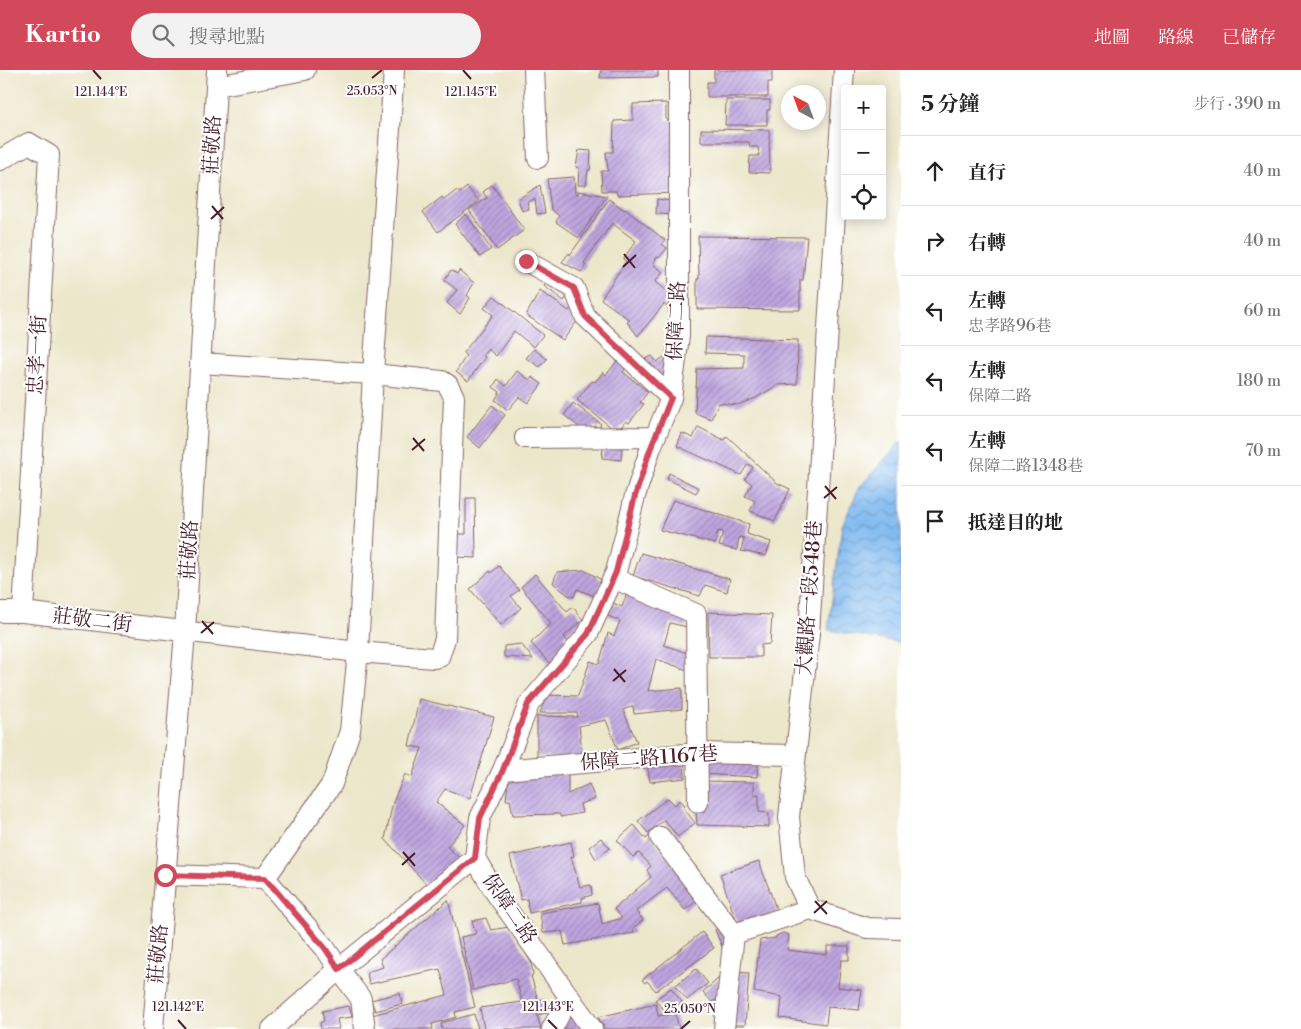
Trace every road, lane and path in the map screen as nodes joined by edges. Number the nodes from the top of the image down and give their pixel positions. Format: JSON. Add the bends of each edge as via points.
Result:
{"nodes":[{"id":1,"x":305,"y":70,"type":"edge"},
{"id":2,"x":394,"y":70,"type":"edge"},
{"id":3,"x":534,"y":70,"type":"edge"},
{"id":4,"x":679,"y":70,"type":"edge"},
{"id":5,"x":844,"y":70,"type":"edge"},
{"id":6,"x":217,"y":78,"type":"edge"},
{"id":7,"x":538,"y":158,"type":"dead end"},
{"id":8,"x":0,"y":160,"type":"edge"},
{"id":9,"x":526,"y":261,"type":"dead end"},
{"id":10,"x":200,"y":363,"type":"junction"},
{"id":11,"x":373,"y":374,"type":"junction"},
{"id":12,"x":671,"y":398,"type":"junction"},
{"id":13,"x":655,"y":437,"type":"junction"},
{"id":14,"x":525,"y":438,"type":"dead end"},
{"id":15,"x":613,"y":578,"type":"junction"},
{"id":16,"x":0,"y":612,"type":"edge"},
{"id":17,"x":23,"y":612,"type":"junction"},
{"id":18,"x":185,"y":632,"type":"junction"},
{"id":19,"x":358,"y":652,"type":"junction"},
{"id":20,"x":697,"y":753,"type":"junction"},
{"id":21,"x":796,"y":755,"type":"junction"},
{"id":22,"x":503,"y":770,"type":"junction"},
{"id":23,"x":698,"y":802,"type":"dead end"},
{"id":24,"x":660,"y":837,"type":"dead end"},
{"id":25,"x":475,"y":858,"type":"junction"},
{"id":26,"x":165,"y":875,"type":"junction"},
{"id":27,"x":265,"y":878,"type":"junction"},
{"id":28,"x":810,"y":909,"type":"junction"},
{"id":29,"x":901,"y":929,"type":"edge"},
{"id":30,"x":734,"y":934,"type":"junction"},
{"id":31,"x":339,"y":969,"type":"junction"},
{"id":32,"x":569,"y":996,"type":"junction"},
{"id":33,"x":153,"y":1029,"type":"edge"},
{"id":34,"x":272,"y":1029,"type":"edge"},
{"id":35,"x":365,"y":1029,"type":"edge"},
{"id":36,"x":552,"y":1029,"type":"edge"},
{"id":37,"x":592,"y":1029,"type":"edge"},
{"id":38,"x":724,"y":1029,"type":"edge"}],
"edges":[{"from":1,"to":6,"type":"street"},
{"from":2,"to":11,"type":"street"},
{"from":3,"to":7,"type":"street"},
{"from":4,"to":12,"type":"street","name":"保障二路","via":[[679,336]]},
{"from":5,"to":21,"type":"street","name":"大觀路一段548巷","via":[[809,634]]},
{"from":6,"to":10,"type":"street","name":"莊敬路"},
{"from":8,"to":17,"type":"street","name":"忠孝一街","via":[[29,144],[49,155]]},
{"from":9,"to":12,"type":"street","via":[[574,288],[585,316]]},
{"from":10,"to":11,"type":"street"},
{"from":10,"to":18,"type":"street","name":"莊敬路"},
{"from":11,"to":19,"type":"street"},
{"from":11,"to":19,"type":"street","name":"莊敬二街","via":[[442,381],[454,397],[445,639],[439,656],[434,658]]},
{"from":12,"to":13,"type":"street","name":"保障二路"},
{"from":13,"to":14,"type":"street"},
{"from":13,"to":15,"type":"street","name":"保障二路"},
{"from":15,"to":20,"type":"street","via":[[696,614]]},
{"from":15,"to":22,"type":"street","name":"保障二路","via":[[588,634],[528,704]]},
{"from":16,"to":17,"type":"street","name":"莊敬二街"},
{"from":17,"to":18,"type":"street","name":"莊敬二街"},
{"from":18,"to":19,"type":"street","name":"莊敬二街"},
{"from":18,"to":26,"type":"street","name":"莊敬路"},
{"from":19,"to":27,"type":"street","via":[[350,731],[332,784]]},
{"from":20,"to":21,"type":"street","name":"保障二路1167巷"},
{"from":20,"to":22,"type":"street","name":"保障二路1167巷"},
{"from":20,"to":23,"type":"street"},
{"from":21,"to":28,"type":"street","name":"大觀路一段548巷","via":[[789,817],[795,877]]},
{"from":22,"to":25,"type":"street","name":"保障二路","via":[[480,818]]},
{"from":24,"to":30,"type":"street"},
{"from":25,"to":31,"type":"street"},
{"from":25,"to":32,"type":"street","name":"保障二路","via":[[495,892]]},
{"from":26,"to":27,"type":"street"},
{"from":26,"to":33,"type":"street","name":"莊敬路"},
{"from":27,"to":31,"type":"street"},
{"from":28,"to":29,"type":"street","via":[[868,928]]},
{"from":28,"to":30,"type":"street"},
{"from":30,"to":38,"type":"street"},
{"from":31,"to":34,"type":"street"},
{"from":31,"to":35,"type":"street","via":[[361,999]]},
{"from":32,"to":36,"type":"street"},
{"from":32,"to":37,"type":"street","name":"保障二路"}]}
